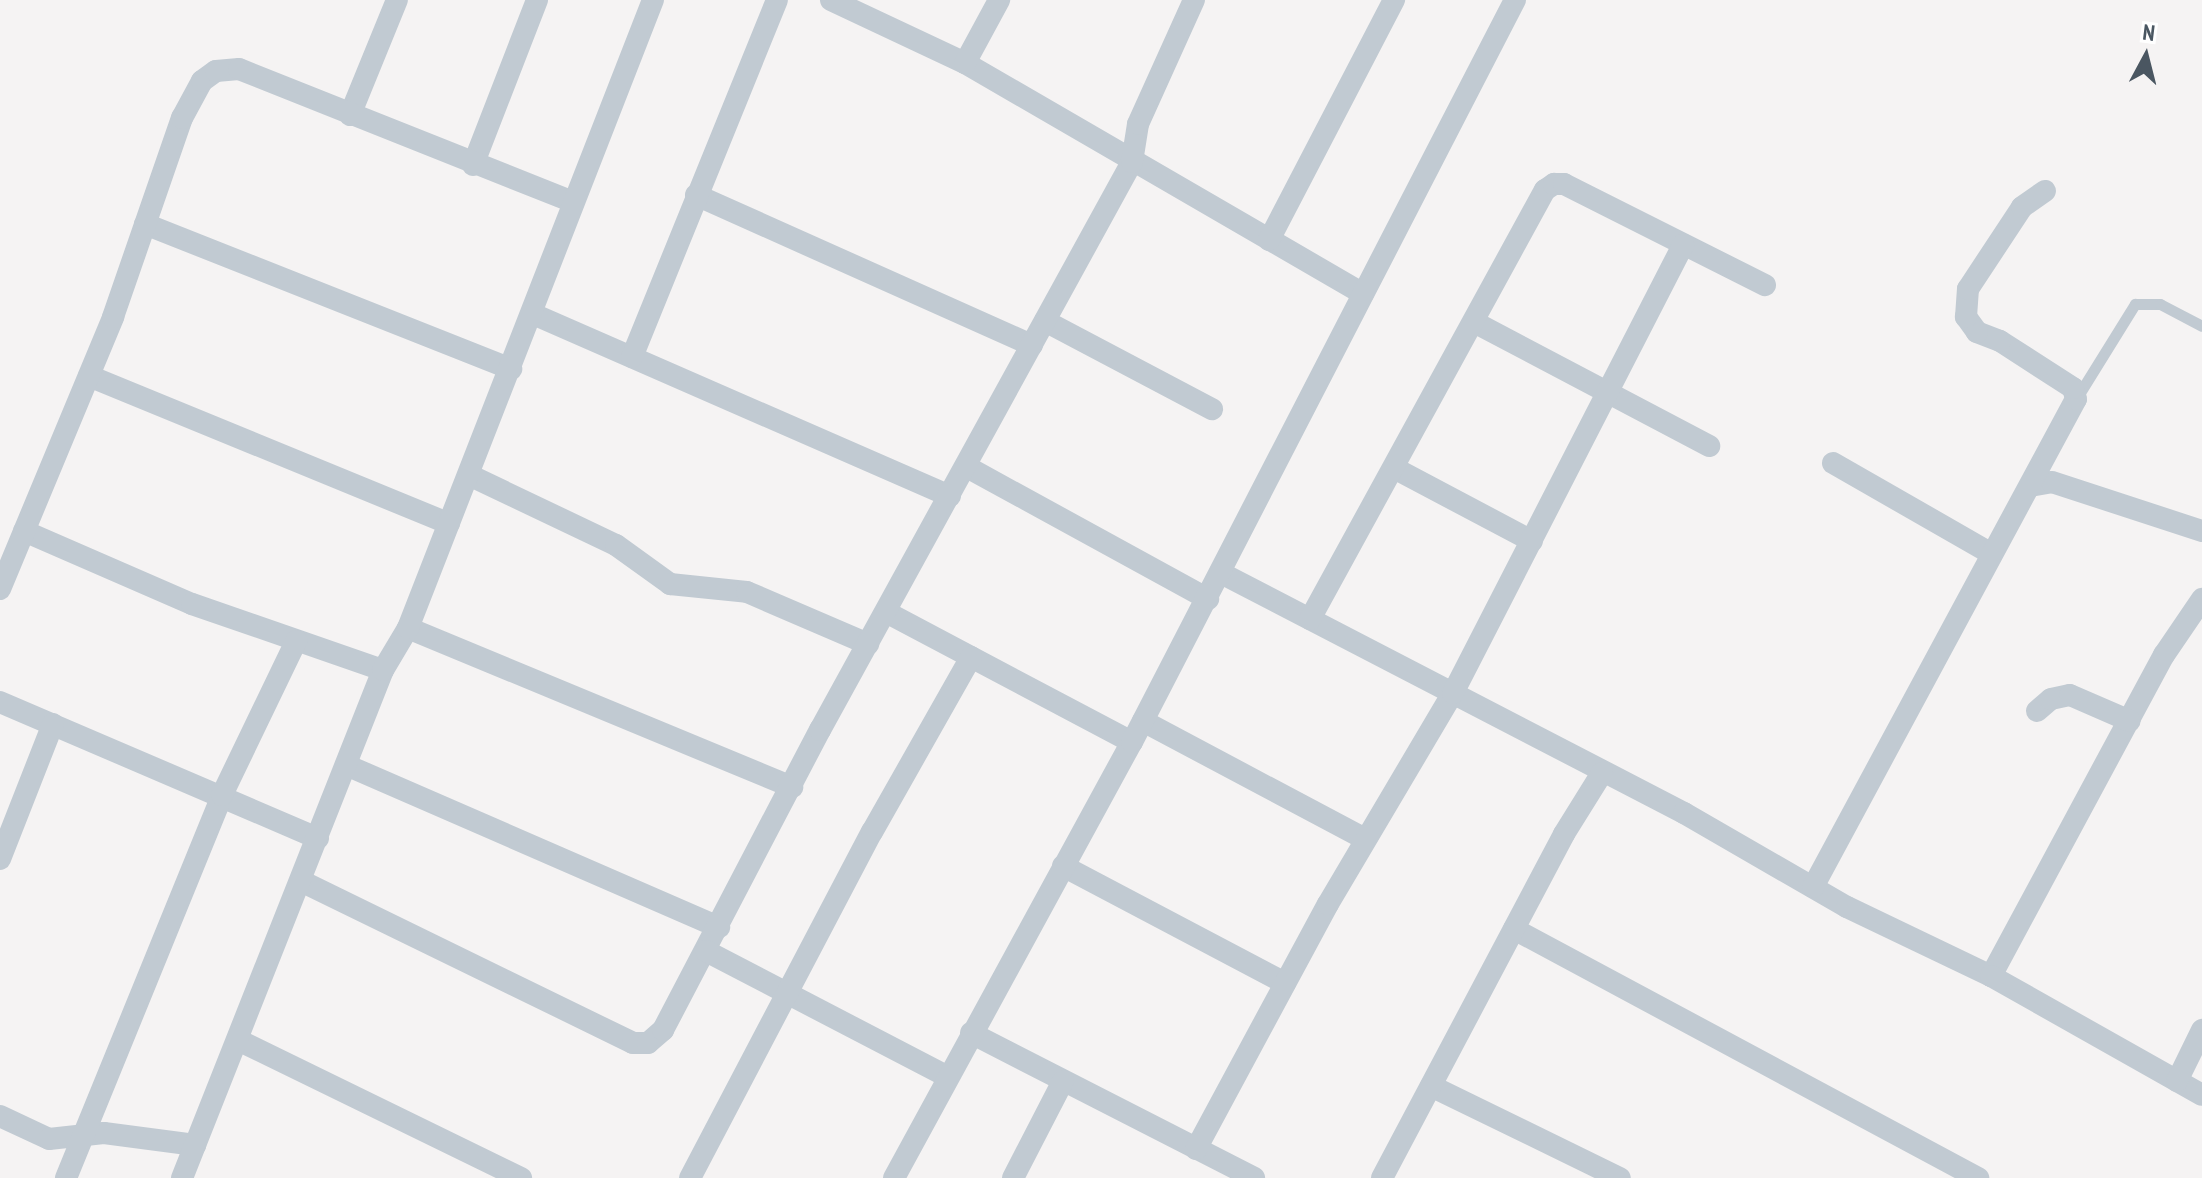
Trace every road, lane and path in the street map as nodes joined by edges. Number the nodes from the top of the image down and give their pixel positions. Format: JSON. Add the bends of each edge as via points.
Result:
{"nodes":[{"id":1,"x":397,"y":0,"type":"edge"},
{"id":2,"x":653,"y":0,"type":"edge"},
{"id":3,"x":831,"y":0,"type":"edge"},
{"id":4,"x":999,"y":0,"type":"edge"},
{"id":5,"x":1194,"y":0,"type":"edge"},
{"id":6,"x":1394,"y":0,"type":"edge"},
{"id":7,"x":1515,"y":0,"type":"edge"},
{"id":8,"x":532,"y":1,"type":"edge"},
{"id":9,"x":777,"y":1,"type":"edge"},
{"id":10,"x":965,"y":63,"type":"junction"},
{"id":11,"x":350,"y":115,"type":"junction"},
{"id":12,"x":1132,"y":162,"type":"junction"},
{"id":13,"x":473,"y":165,"type":"junction"},
{"id":14,"x":2045,"y":191,"type":"dead end"},
{"id":15,"x":696,"y":195,"type":"junction"},
{"id":16,"x":574,"y":202,"type":"junction"},
{"id":17,"x":145,"y":224,"type":"junction"},
{"id":18,"x":1269,"y":240,"type":"junction"},
{"id":19,"x":1683,"y":245,"type":"junction"},
{"id":20,"x":1765,"y":285,"type":"dead end"},
{"id":21,"x":1363,"y":294,"type":"junction"},
{"id":22,"x":533,"y":314,"type":"junction"},
{"id":23,"x":1045,"y":321,"type":"junction"},
{"id":24,"x":1474,"y":322,"type":"junction"},
{"id":25,"x":2202,"y":326,"type":"edge"},
{"id":26,"x":1032,"y":345,"type":"junction"},
{"id":27,"x":632,"y":357,"type":"junction"},
{"id":28,"x":511,"y":369,"type":"junction"},
{"id":29,"x":89,"y":376,"type":"junction"},
{"id":30,"x":1608,"y":395,"type":"junction"},
{"id":31,"x":2076,"y":399,"type":"junction"},
{"id":32,"x":1212,"y":409,"type":"dead end"},
{"id":33,"x":1709,"y":446,"type":"dead end"},
{"id":34,"x":1833,"y":463,"type":"dead end"},
{"id":35,"x":967,"y":467,"type":"junction"},
{"id":36,"x":1394,"y":468,"type":"junction"},
{"id":37,"x":469,"y":475,"type":"junction"},
{"id":38,"x":2030,"y":486,"type":"junction"},
{"id":39,"x":950,"y":496,"type":"junction"},
{"id":40,"x":449,"y":524,"type":"junction"},
{"id":41,"x":24,"y":531,"type":"junction"},
{"id":42,"x":2202,"y":531,"type":"edge"},
{"id":43,"x":1532,"y":541,"type":"junction"},
{"id":44,"x":1992,"y":554,"type":"junction"},
{"id":45,"x":1221,"y":573,"type":"junction"},
{"id":46,"x":0,"y":589,"type":"edge"},
{"id":47,"x":1208,"y":599,"type":"junction"},
{"id":48,"x":2202,"y":599,"type":"edge"},
{"id":49,"x":886,"y":612,"type":"junction"},
{"id":50,"x":1310,"y":619,"type":"junction"},
{"id":51,"x":408,"y":628,"type":"junction"},
{"id":52,"x":296,"y":641,"type":"junction"},
{"id":53,"x":868,"y":644,"type":"junction"},
{"id":54,"x":971,"y":657,"type":"junction"},
{"id":55,"x":383,"y":670,"type":"junction"},
{"id":56,"x":1453,"y":693,"type":"junction"},
{"id":57,"x":0,"y":702,"type":"edge"},
{"id":58,"x":2037,"y":711,"type":"dead end"},
{"id":59,"x":1143,"y":721,"type":"junction"},
{"id":60,"x":2130,"y":721,"type":"junction"},
{"id":61,"x":53,"y":724,"type":"junction"},
{"id":62,"x":1132,"y":742,"type":"junction"},
{"id":63,"x":346,"y":765,"type":"junction"},
{"id":64,"x":1602,"y":773,"type":"junction"},
{"id":65,"x":792,"y":787,"type":"junction"},
{"id":66,"x":222,"y":795,"type":"junction"},
{"id":67,"x":318,"y":838,"type":"junction"},
{"id":68,"x":1365,"y":839,"type":"junction"},
{"id":69,"x":0,"y":859,"type":"edge"},
{"id":70,"x":1063,"y":866,"type":"junction"},
{"id":71,"x":301,"y":881,"type":"junction"},
{"id":72,"x":1813,"y":887,"type":"junction"},
{"id":73,"x":719,"y":927,"type":"junction"},
{"id":74,"x":1514,"y":929,"type":"junction"},
{"id":75,"x":706,"y":951,"type":"junction"},
{"id":76,"x":1991,"y":976,"type":"junction"},
{"id":77,"x":1285,"y":983,"type":"junction"},
{"id":78,"x":789,"y":994,"type":"junction"},
{"id":79,"x":2202,"y":1030,"type":"edge"},
{"id":80,"x":971,"y":1033,"type":"junction"},
{"id":81,"x":238,"y":1040,"type":"junction"},
{"id":82,"x":948,"y":1077,"type":"junction"},
{"id":83,"x":1063,"y":1081,"type":"junction"},
{"id":84,"x":2177,"y":1081,"type":"junction"},
{"id":85,"x":1431,"y":1086,"type":"junction"},
{"id":86,"x":2202,"y":1095,"type":"edge"},
{"id":87,"x":0,"y":1116,"type":"edge"},
{"id":88,"x":84,"y":1134,"type":"junction"},
{"id":89,"x":195,"y":1145,"type":"junction"},
{"id":90,"x":1196,"y":1149,"type":"junction"},
{"id":91,"x":510,"y":1175,"type":"edge"},
{"id":92,"x":66,"y":1178,"type":"edge"},
{"id":93,"x":182,"y":1178,"type":"edge"},
{"id":94,"x":690,"y":1178,"type":"edge"},
{"id":95,"x":894,"y":1178,"type":"edge"},
{"id":96,"x":1013,"y":1178,"type":"edge"},
{"id":97,"x":1254,"y":1178,"type":"edge"},
{"id":98,"x":1382,"y":1178,"type":"edge"},
{"id":99,"x":1620,"y":1178,"type":"edge"},
{"id":100,"x":1978,"y":1178,"type":"edge"}],
"edges":[{"from":1,"to":11,"type":"street"},
{"from":2,"to":16,"type":"street"},
{"from":3,"to":10,"type":"street"},
{"from":4,"to":10,"type":"street"},
{"from":5,"to":12,"type":"street","via":[[1138,124]]},
{"from":6,"to":18,"type":"street"},
{"from":7,"to":21,"type":"street"},
{"from":8,"to":13,"type":"street"},
{"from":9,"to":15,"type":"street"},
{"from":10,"to":12,"type":"street"},
{"from":11,"to":13,"type":"street"},
{"from":11,"to":17,"type":"street","via":[[239,69],[216,71],[194,93]]},
{"from":12,"to":18,"type":"street"},
{"from":12,"to":23,"type":"street"},
{"from":13,"to":16,"type":"street"},
{"from":14,"to":31,"type":"street","via":[[2022,207],[1968,289],[1966,317],[1977,332],[2073,388]]},
{"from":15,"to":26,"type":"street"},
{"from":15,"to":27,"type":"street"},
{"from":16,"to":22,"type":"street"},
{"from":17,"to":28,"type":"street"},
{"from":17,"to":29,"type":"street"},
{"from":18,"to":21,"type":"street"},
{"from":19,"to":20,"type":"street"},
{"from":19,"to":24,"type":"street","via":[[1564,184],[1554,184]]},
{"from":19,"to":30,"type":"street"},
{"from":21,"to":45,"type":"street"},
{"from":22,"to":27,"type":"street"},
{"from":22,"to":28,"type":"street"},
{"from":23,"to":26,"type":"street"},
{"from":23,"to":32,"type":"street"},
{"from":24,"to":30,"type":"street"},
{"from":24,"to":36,"type":"street"},
{"from":25,"to":31,"type":"lane","via":[[2160,304],[2135,304]]},
{"from":26,"to":35,"type":"street"},
{"from":27,"to":39,"type":"street"},
{"from":28,"to":37,"type":"street"},
{"from":29,"to":40,"type":"street"},
{"from":29,"to":41,"type":"street"},
{"from":30,"to":33,"type":"street"},
{"from":30,"to":43,"type":"street"},
{"from":31,"to":38,"type":"street"},
{"from":34,"to":44,"type":"street"},
{"from":35,"to":39,"type":"street"},
{"from":35,"to":47,"type":"street"},
{"from":36,"to":43,"type":"street"},
{"from":36,"to":50,"type":"street"},
{"from":37,"to":40,"type":"street"},
{"from":37,"to":53,"type":"street","via":[[616,545],[670,584],[747,592]]},
{"from":38,"to":42,"type":"street","via":[[2052,482]]},
{"from":38,"to":44,"type":"street"},
{"from":39,"to":49,"type":"street"},
{"from":40,"to":51,"type":"street"},
{"from":41,"to":46,"type":"street"},
{"from":41,"to":52,"type":"street","via":[[192,604]]},
{"from":43,"to":56,"type":"street"},
{"from":44,"to":72,"type":"street"},
{"from":45,"to":47,"type":"street"},
{"from":45,"to":50,"type":"street"},
{"from":47,"to":59,"type":"street"},
{"from":48,"to":60,"type":"street"},
{"from":49,"to":53,"type":"street"},
{"from":49,"to":54,"type":"street"},
{"from":50,"to":56,"type":"street"},
{"from":51,"to":55,"type":"street"},
{"from":51,"to":65,"type":"street"},
{"from":52,"to":55,"type":"street"},
{"from":52,"to":66,"type":"street"},
{"from":53,"to":65,"type":"street"},
{"from":54,"to":62,"type":"street"},
{"from":54,"to":78,"type":"street"},
{"from":55,"to":63,"type":"street"},
{"from":56,"to":64,"type":"street"},
{"from":56,"to":68,"type":"street"},
{"from":57,"to":61,"type":"street"},
{"from":58,"to":60,"type":"street","via":[[2051,699],[2070,695]]},
{"from":59,"to":62,"type":"street"},
{"from":59,"to":68,"type":"street"},
{"from":60,"to":76,"type":"street"},
{"from":61,"to":66,"type":"street"},
{"from":61,"to":69,"type":"street"},
{"from":62,"to":70,"type":"street"},
{"from":63,"to":67,"type":"street"},
{"from":63,"to":73,"type":"street"},
{"from":64,"to":72,"type":"street"},
{"from":64,"to":74,"type":"street"},
{"from":65,"to":73,"type":"street"},
{"from":66,"to":67,"type":"street"},
{"from":66,"to":88,"type":"street"},
{"from":67,"to":71,"type":"street"},
{"from":68,"to":77,"type":"street"},
{"from":70,"to":77,"type":"street"},
{"from":70,"to":80,"type":"street"},
{"from":71,"to":75,"type":"street","via":[[633,1043],[648,1043],[663,1030]]},
{"from":71,"to":81,"type":"street"},
{"from":72,"to":76,"type":"street"},
{"from":73,"to":75,"type":"street"},
{"from":74,"to":85,"type":"street"},
{"from":74,"to":100,"type":"street"},
{"from":75,"to":78,"type":"street"},
{"from":76,"to":84,"type":"street"},
{"from":77,"to":90,"type":"street"},
{"from":78,"to":82,"type":"street"},
{"from":78,"to":94,"type":"street"},
{"from":79,"to":84,"type":"street"},
{"from":80,"to":82,"type":"street"},
{"from":80,"to":83,"type":"street"},
{"from":81,"to":89,"type":"street"},
{"from":81,"to":91,"type":"street"},
{"from":82,"to":95,"type":"street"},
{"from":83,"to":90,"type":"street"},
{"from":83,"to":96,"type":"street"},
{"from":84,"to":86,"type":"street"},
{"from":85,"to":98,"type":"street"},
{"from":85,"to":99,"type":"street"},
{"from":87,"to":88,"type":"street","via":[[49,1139]]},
{"from":88,"to":89,"type":"street","via":[[165,1138]]},
{"from":88,"to":92,"type":"street"},
{"from":89,"to":93,"type":"street"},
{"from":90,"to":97,"type":"street"}]}
